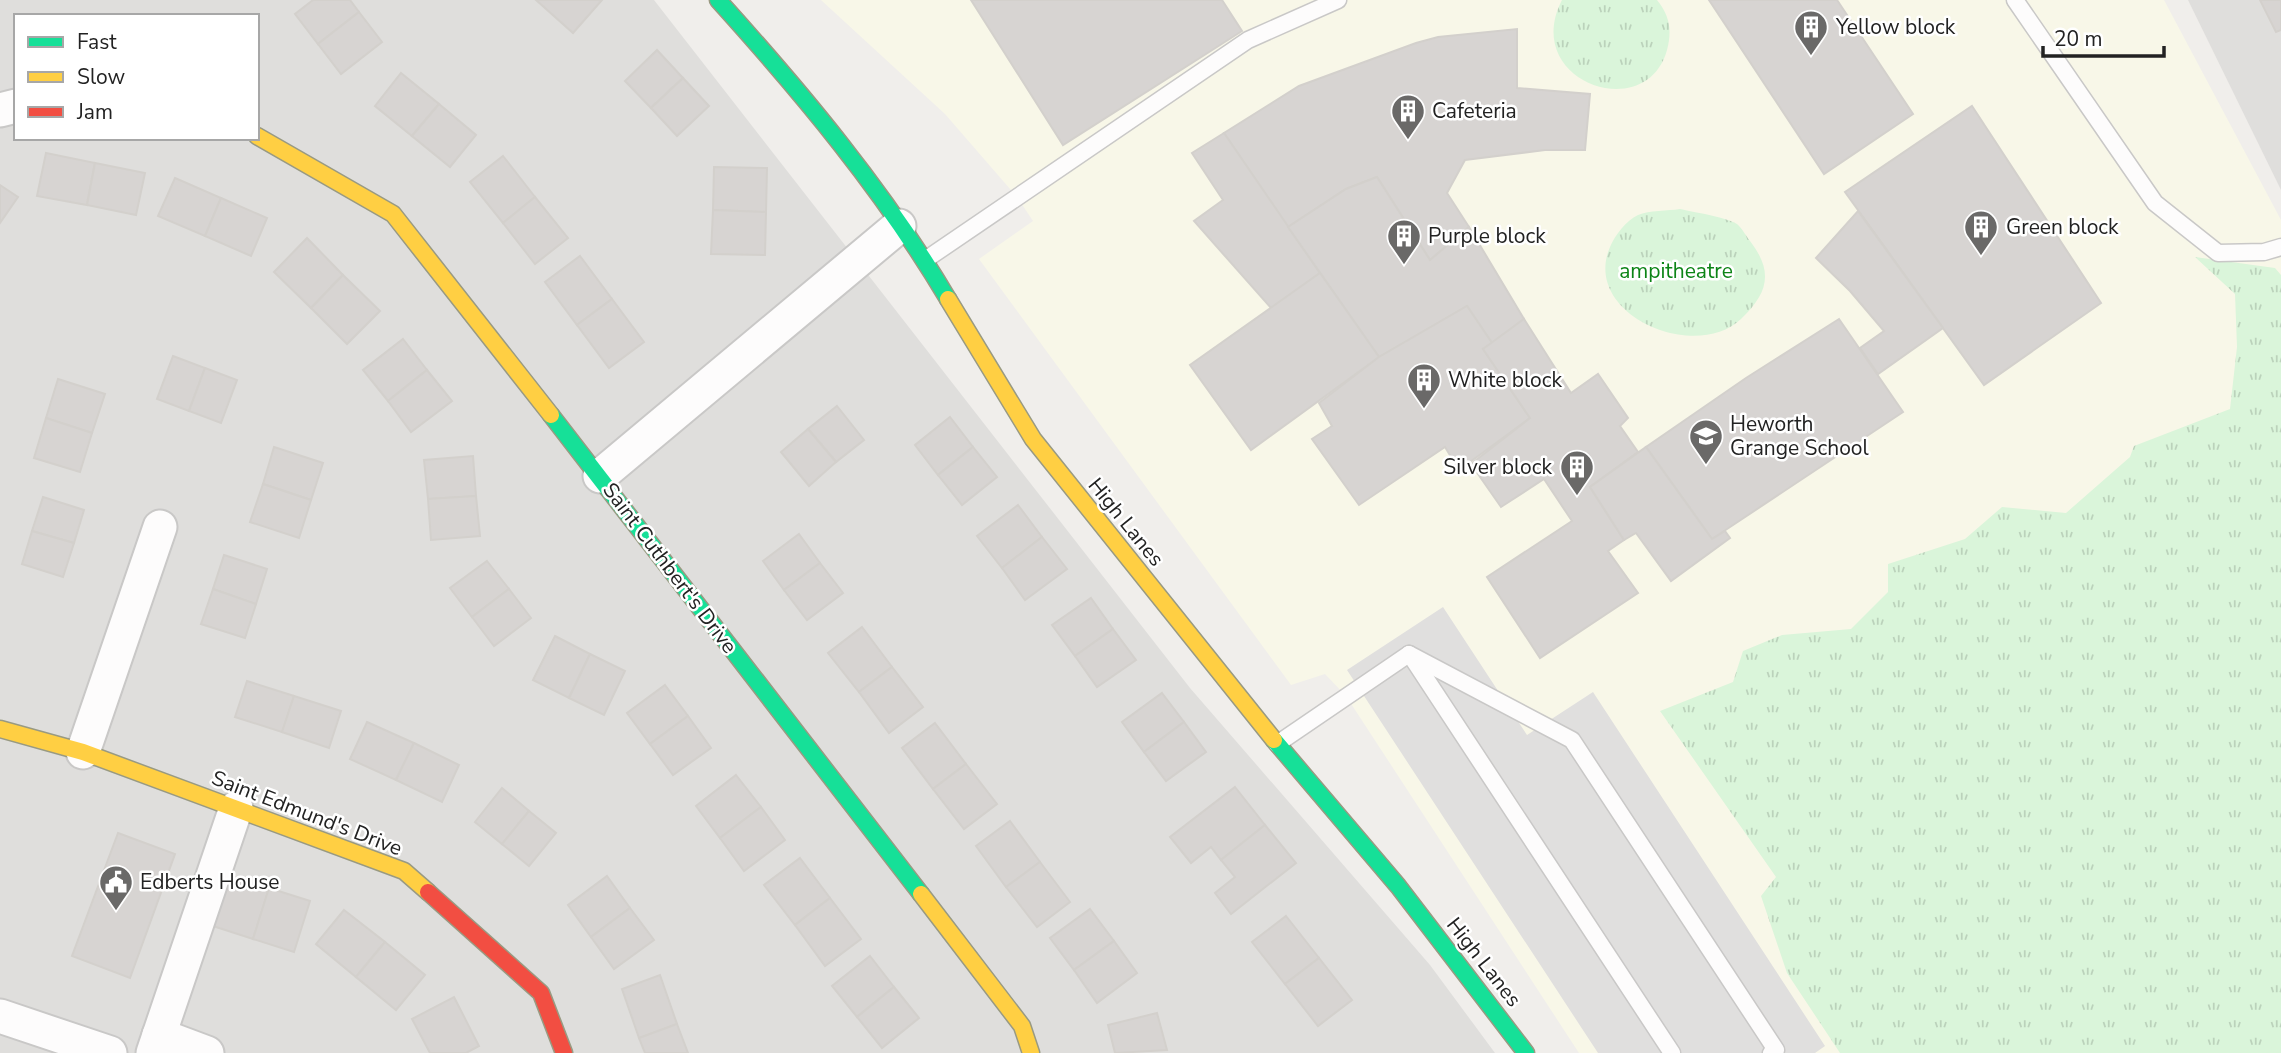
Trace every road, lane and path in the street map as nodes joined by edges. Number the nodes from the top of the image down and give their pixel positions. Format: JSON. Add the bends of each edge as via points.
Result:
{"nodes":[{"id":1,"x":718,"y":0,"type":"edge"},
{"id":2,"x":1338,"y":0,"type":"edge"},
{"id":3,"x":2015,"y":0,"type":"edge"},
{"id":4,"x":259,"y":137,"type":"edge"},
{"id":5,"x":899,"y":226,"type":"junction"},
{"id":6,"x":2281,"y":247,"type":"edge"},
{"id":7,"x":925,"y":260,"type":"junction"},
{"id":8,"x":600,"y":476,"type":"junction"},
{"id":9,"x":160,"y":527,"type":"dead end"},
{"id":10,"x":1409,"y":654,"type":"junction"},
{"id":11,"x":0,"y":729,"type":"edge"},
{"id":12,"x":1277,"y":744,"type":"junction"},
{"id":13,"x":83,"y":752,"type":"junction"},
{"id":14,"x":236,"y":808,"type":"junction"},
{"id":15,"x":0,"y":1016,"type":"edge"},
{"id":16,"x":156,"y":1044,"type":"edge"},
{"id":17,"x":110,"y":1053,"type":"edge"},
{"id":18,"x":207,"y":1053,"type":"edge"},
{"id":19,"x":564,"y":1053,"type":"edge"},
{"id":20,"x":1031,"y":1053,"type":"edge"},
{"id":21,"x":1526,"y":1053,"type":"edge"},
{"id":22,"x":1672,"y":1053,"type":"edge"},
{"id":23,"x":1771,"y":1053,"type":"edge"}],
"edges":[{"from":1,"to":5,"type":"street","name":"High Lanes","via":[[798,89]]},
{"from":2,"to":7,"type":"lane","via":[[1248,40]]},
{"from":3,"to":6,"type":"lane","via":[[2155,203],[2218,253]]},
{"from":4,"to":8,"type":"street","name":"Saint Cuthbert's Drive","via":[[393,214]]},
{"from":5,"to":7,"type":"street","name":"High Lanes"},
{"from":5,"to":8,"type":"street"},
{"from":7,"to":12,"type":"street","name":"High Lanes","via":[[1033,439]]},
{"from":8,"to":20,"type":"street","name":"Saint Cuthbert's Drive","via":[[1022,1026]]},
{"from":9,"to":13,"type":"street"},
{"from":10,"to":12,"type":"lane"},
{"from":10,"to":22,"type":"lane"},
{"from":10,"to":23,"type":"lane","via":[[1572,740],[1776,1049]]},
{"from":11,"to":13,"type":"street","name":"Saint Edmund's Drive"},
{"from":12,"to":21,"type":"street","name":"High Lanes","via":[[1398,886]]},
{"from":13,"to":14,"type":"street","name":"Saint Edmund's Drive"},
{"from":14,"to":16,"type":"street"},
{"from":14,"to":19,"type":"street","name":"Saint Edmund's Drive","via":[[404,872],[541,993]]},
{"from":15,"to":17,"type":"street"},
{"from":16,"to":18,"type":"street"}]}
